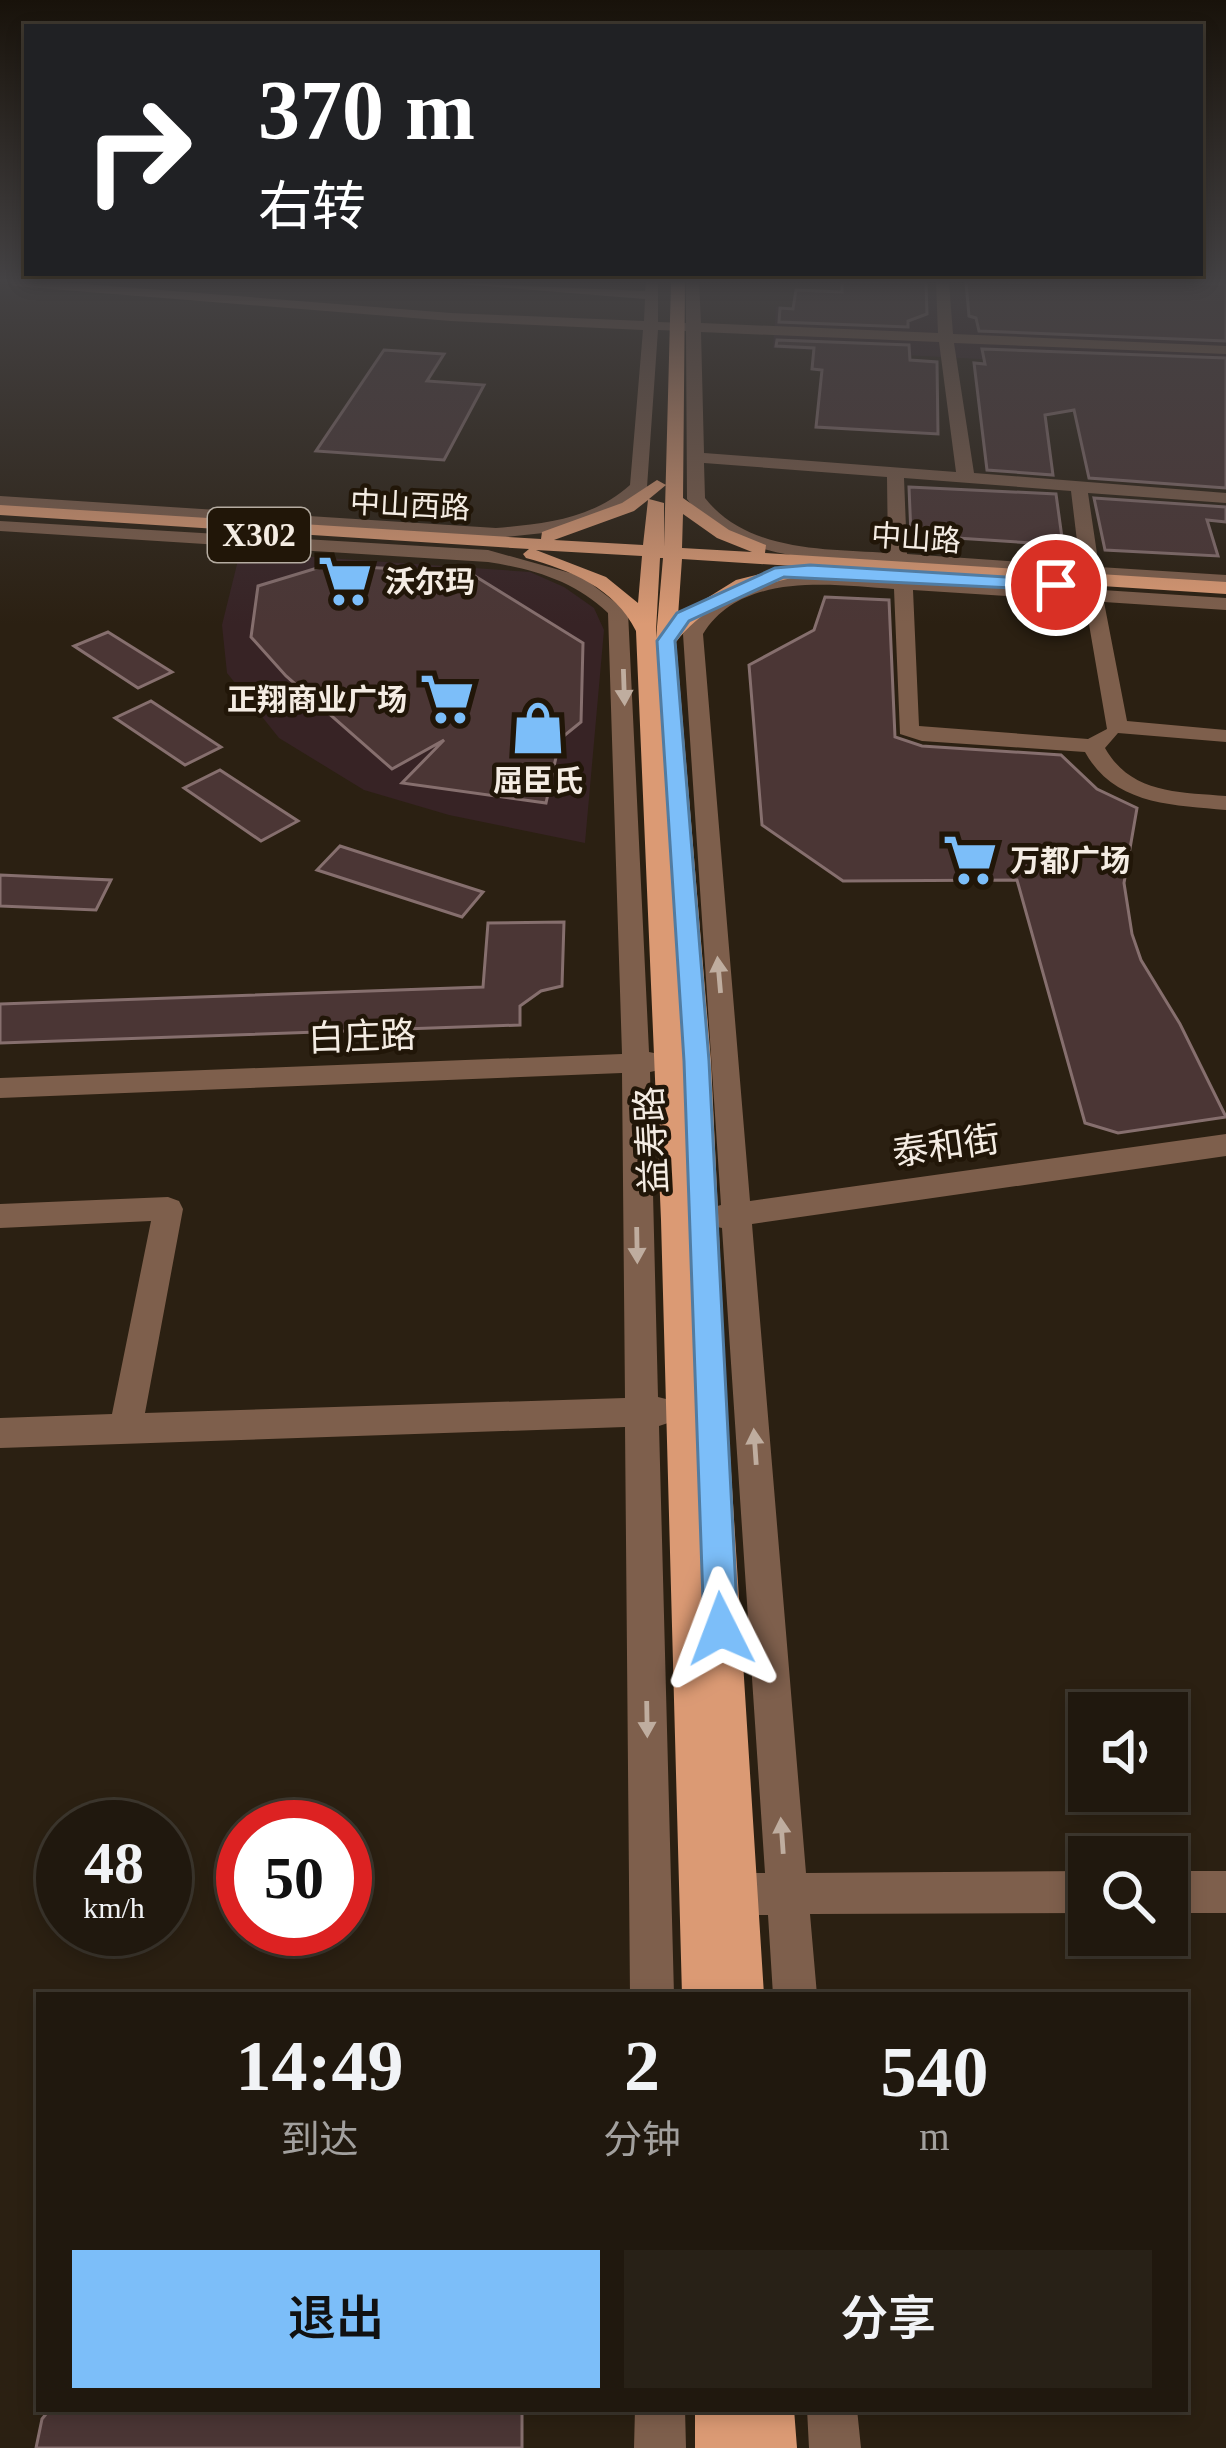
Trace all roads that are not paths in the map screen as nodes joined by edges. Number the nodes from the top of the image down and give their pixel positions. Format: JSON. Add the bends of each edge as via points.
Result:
{"nodes":[{"id":1,"x":649,"y":396,"type":"edge"},
{"id":2,"x":664,"y":396,"type":"edge"},
{"id":3,"x":671,"y":396,"type":"edge"},
{"id":4,"x":682,"y":396,"type":"edge"},
{"id":5,"x":954,"y":396,"type":"edge"},
{"id":6,"x":694,"y":457,"type":"junction"},
{"id":7,"x":895,"y":474,"type":"junction"},
{"id":8,"x":966,"y":480,"type":"junction"},
{"id":9,"x":657,"y":485,"type":"junction"},
{"id":10,"x":1079,"y":488,"type":"junction"},
{"id":11,"x":1226,"y":498,"type":"edge"},
{"id":12,"x":675,"y":501,"type":"junction"},
{"id":13,"x":0,"y":514,"type":"edge"},
{"id":14,"x":515,"y":546,"type":"junction"},
{"id":15,"x":662,"y":556,"type":"junction"},
{"id":16,"x":814,"y":566,"type":"junction"},
{"id":17,"x":900,"y":571,"type":"junction"},
{"id":18,"x":1092,"y":584,"type":"junction"},
{"id":19,"x":1226,"y":592,"type":"edge"},
{"id":20,"x":656,"y":636,"type":"junction"},
{"id":21,"x":1117,"y":727,"type":"junction"},
{"id":22,"x":1226,"y":736,"type":"edge"},
{"id":23,"x":1094,"y":746,"type":"junction"},
{"id":24,"x":1226,"y":803,"type":"edge"},
{"id":25,"x":682,"y":1062,"type":"junction"},
{"id":26,"x":0,"y":1088,"type":"edge"},
{"id":27,"x":1226,"y":1145,"type":"edge"},
{"id":28,"x":738,"y":1215,"type":"junction"},
{"id":29,"x":0,"y":1216,"type":"edge"},
{"id":30,"x":690,"y":1219,"type":"junction"},
{"id":31,"x":696,"y":1409,"type":"junction"},
{"id":32,"x":641,"y":1411,"type":"junction"},
{"id":33,"x":126,"y":1427,"type":"junction"},
{"id":34,"x":0,"y":1433,"type":"edge"},
{"id":35,"x":1068,"y":1892,"type":"edge"},
{"id":36,"x":1188,"y":1892,"type":"edge"},
{"id":37,"x":1226,"y":1892,"type":"edge"},
{"id":38,"x":787,"y":1893,"type":"junction"},
{"id":39,"x":735,"y":1894,"type":"junction"},
{"id":40,"x":652,"y":1992,"type":"edge"},
{"id":41,"x":704,"y":1992,"type":"edge"},
{"id":42,"x":742,"y":1992,"type":"edge"},
{"id":43,"x":795,"y":1992,"type":"edge"},
{"id":44,"x":660,"y":2412,"type":"edge"},
{"id":45,"x":720,"y":2412,"type":"edge"},
{"id":46,"x":769,"y":2412,"type":"edge"},
{"id":47,"x":832,"y":2412,"type":"edge"},
{"id":48,"x":660,"y":2448,"type":"edge"},
{"id":49,"x":721,"y":2448,"type":"edge"},
{"id":50,"x":771,"y":2448,"type":"edge"},
{"id":51,"x":835,"y":2448,"type":"edge"}],
"edges":[{"from":1,"to":13,"type":"street","via":[[638,488],[556,527],[496,533]]},
{"from":2,"to":9,"type":"main road","name":"益寿路"},
{"from":3,"to":12,"type":"main road","name":"益寿路"},
{"from":4,"to":6,"type":"street"},
{"from":5,"to":8,"type":"street"},
{"from":6,"to":7,"type":"street"},
{"from":6,"to":17,"type":"street","via":[[696,499],[731,531]]},
{"from":7,"to":8,"type":"street"},
{"from":7,"to":17,"type":"street"},
{"from":8,"to":10,"type":"street"},
{"from":9,"to":14,"type":"main road","via":[[628,507]]},
{"from":9,"to":15,"type":"main road","name":"益寿路"},
{"from":10,"to":11,"type":"street"},
{"from":10,"to":18,"type":"street"},
{"from":12,"to":15,"type":"main road","name":"益寿路"},
{"from":12,"to":16,"type":"main road","via":[[723,534]]},
{"from":13,"to":14,"type":"main road","name":"中山西路","number":"X302"},
{"from":13,"to":25,"type":"street","one_way":true,"via":[[488,556],[545,567],[609,602],[622,624]]},
{"from":14,"to":15,"type":"main road","name":"中山西路","number":"X302"},
{"from":14,"to":20,"type":"main road","via":[[601,582]]},
{"from":15,"to":16,"type":"main road","name":"中山路","number":"X302"},
{"from":15,"to":20,"type":"main road","name":"益寿路"},
{"from":16,"to":17,"type":"main road","name":"中山路","number":"X302"},
{"from":16,"to":20,"type":"main road","via":[[707,602]]},
{"from":17,"to":18,"type":"street"},
{"from":17,"to":23,"type":"street","via":[[908,729]]},
{"from":25,"to":17,"type":"street","one_way":true,"via":[[693,634],[715,609],[783,580]]},
{"from":18,"to":19,"type":"street"},
{"from":18,"to":21,"type":"street"},
{"from":20,"to":25,"type":"main road","name":"益寿路"},
{"from":21,"to":22,"type":"street"},
{"from":21,"to":23,"type":"street"},
{"from":23,"to":24,"type":"street","via":[[1103,769],[1136,791]]},
{"from":25,"to":26,"type":"street","name":"白庄路"},
{"from":25,"to":28,"type":"street"},
{"from":25,"to":30,"type":"main road","name":"益寿路"},
{"from":25,"to":32,"type":"street","one_way":true},
{"from":27,"to":28,"type":"street","name":"泰和街"},
{"from":28,"to":30,"type":"street","name":"泰和街"},
{"from":38,"to":28,"type":"street","one_way":true},
{"from":29,"to":33,"type":"street","via":[[167,1209]]},
{"from":30,"to":31,"type":"main road","name":"益寿路"},
{"from":31,"to":32,"type":"street"},
{"from":31,"to":39,"type":"main road","name":"益寿路"},
{"from":31,"to":41,"type":"main road","name":"益寿路"},
{"from":32,"to":33,"type":"street"},
{"from":32,"to":40,"type":"street","one_way":true},
{"from":33,"to":34,"type":"street"},
{"from":35,"to":38,"type":"street"},
{"from":36,"to":37,"type":"street"},
{"from":38,"to":39,"type":"street"},
{"from":38,"to":43,"type":"street"},
{"from":39,"to":42,"type":"main road","name":"益寿路"},
{"from":44,"to":48,"type":"street"},
{"from":45,"to":49,"type":"main road"},
{"from":46,"to":50,"type":"main road"},
{"from":47,"to":51,"type":"street"}]}
